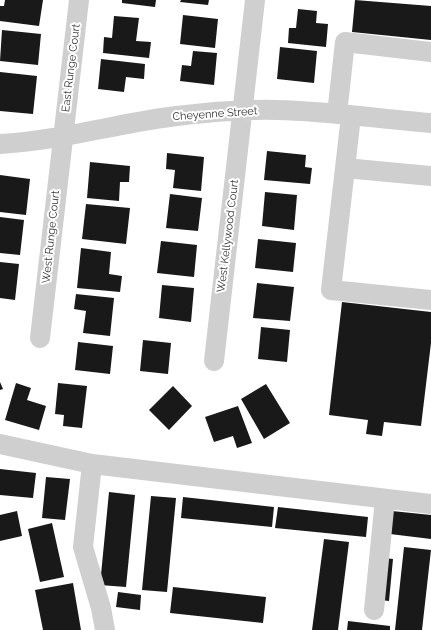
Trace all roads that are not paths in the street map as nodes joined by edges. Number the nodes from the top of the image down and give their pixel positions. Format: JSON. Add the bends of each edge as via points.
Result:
{"nodes":[{"id":1,"x":79,"y":0,"type":"edge"},
{"id":2,"x":255,"y":0,"type":"edge"},
{"id":3,"x":431,"y":52,"type":"edge"},
{"id":4,"x":242,"y":111,"type":"junction"},
{"id":5,"x":344,"y":115,"type":"junction"},
{"id":6,"x":431,"y":124,"type":"edge"},
{"id":7,"x":63,"y":136,"type":"junction"},
{"id":8,"x":0,"y":144,"type":"edge"},
{"id":9,"x":345,"y":168,"type":"junction"},
{"id":10,"x":431,"y":176,"type":"edge"},
{"id":11,"x":431,"y":300,"type":"edge"},
{"id":12,"x":40,"y":338,"type":"dead end"},
{"id":13,"x":214,"y":361,"type":"dead end"},
{"id":14,"x":0,"y":444,"type":"edge"},
{"id":15,"x":92,"y":464,"type":"junction"},
{"id":16,"x":385,"y":499,"type":"junction"},
{"id":17,"x":431,"y":504,"type":"edge"},
{"id":18,"x":374,"y":610,"type":"dead end"},
{"id":19,"x":111,"y":629,"type":"edge"}],
"edges":[{"from":1,"to":7,"type":"street","name":"East Runge Court"},
{"from":2,"to":4,"type":"street","name":"West Kellywood Court"},
{"from":3,"to":5,"type":"street","via":[[345,42]]},
{"from":4,"to":5,"type":"street","name":"Cheyenne Street","via":[[276,110]]},
{"from":4,"to":7,"type":"street","name":"Cheyenne Street","via":[[162,118]]},
{"from":4,"to":13,"type":"street","name":"West Kellywood Court"},
{"from":5,"to":6,"type":"street","name":"Cheyenne Street"},
{"from":5,"to":9,"type":"street"},
{"from":7,"to":8,"type":"street","name":"Cheyenne Street"},
{"from":7,"to":12,"type":"street","name":"West Runge Court"},
{"from":9,"to":10,"type":"street"},
{"from":9,"to":11,"type":"street","via":[[331,290]]},
{"from":14,"to":15,"type":"street"},
{"from":15,"to":16,"type":"street"},
{"from":15,"to":19,"type":"street","via":[[83,546],[101,608]]},
{"from":16,"to":17,"type":"street"},
{"from":16,"to":18,"type":"street"}]}
